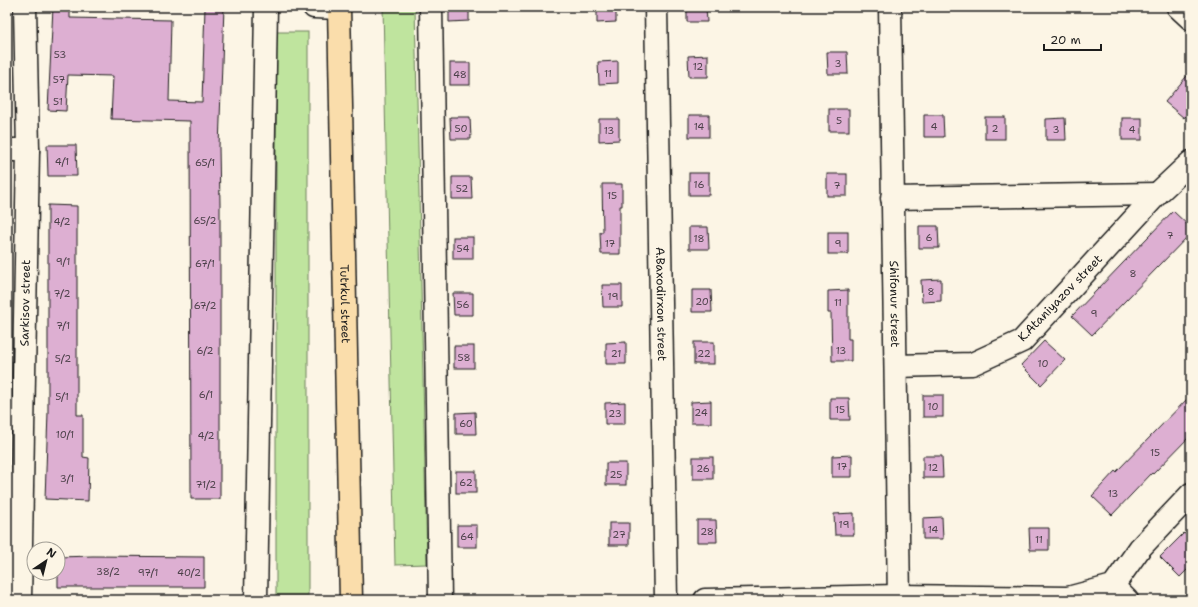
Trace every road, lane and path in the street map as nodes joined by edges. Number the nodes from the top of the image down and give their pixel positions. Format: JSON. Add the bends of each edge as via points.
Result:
{"nodes":[{"id":1,"x":25,"y":7,"type":"edge"},
{"id":2,"x":266,"y":7,"type":"edge"},
{"id":3,"x":314,"y":7,"type":"edge"},
{"id":4,"x":431,"y":7,"type":"edge"},
{"id":5,"x":656,"y":7,"type":"edge"},
{"id":6,"x":890,"y":7,"type":"edge"},
{"id":7,"x":1178,"y":7,"type":"edge"},
{"id":8,"x":339,"y":8,"type":"edge"},
{"id":9,"x":1191,"y":19,"type":"edge"},
{"id":10,"x":18,"y":150,"type":"edge"},
{"id":11,"x":1191,"y":162,"type":"edge"},
{"id":12,"x":1157,"y":194,"type":"junction"},
{"id":13,"x":892,"y":198,"type":"junction"},
{"id":14,"x":896,"y":366,"type":"junction"},
{"id":15,"x":15,"y":386,"type":"edge"},
{"id":16,"x":1191,"y":494,"type":"edge"},
{"id":17,"x":1120,"y":593,"type":"edge"},
{"id":18,"x":898,"y":598,"type":"edge"},
{"id":19,"x":20,"y":600,"type":"edge"},
{"id":20,"x":256,"y":600,"type":"edge"},
{"id":21,"x":351,"y":600,"type":"edge"},
{"id":22,"x":440,"y":600,"type":"edge"},
{"id":23,"x":666,"y":600,"type":"edge"},
{"id":24,"x":705,"y":600,"type":"edge"}],
"edges":[{"from":1,"to":10,"type":"street","name":"Sarkisov street"},
{"from":2,"to":20,"type":"street"},
{"from":3,"to":8,"type":"street"},
{"from":4,"to":22,"type":"street"},
{"from":5,"to":23,"type":"street","name":"A.Baxodirxon street"},
{"from":6,"to":13,"type":"street","name":"Shifonur street"},
{"from":7,"to":9,"type":"street"},
{"from":8,"to":21,"type":"main road","name":"Tutrkul street"},
{"from":10,"to":15,"type":"street","name":"Sarkisov street"},
{"from":11,"to":12,"type":"street","name":"K.Ataniyazov street"},
{"from":12,"to":13,"type":"street"},
{"from":12,"to":14,"type":"street","name":"K.Ataniyazov street","via":[[1022,341],[972,364]]},
{"from":13,"to":14,"type":"street","name":"Shifonur street"},
{"from":14,"to":18,"type":"street","name":"Shifonur street"},
{"from":15,"to":19,"type":"street","name":"Sarkisov street"},
{"from":16,"to":17,"type":"street","via":[[1140,548]]},
{"from":17,"to":18,"type":"street","via":[[1068,598]]},
{"from":18,"to":24,"type":"street"}]}
